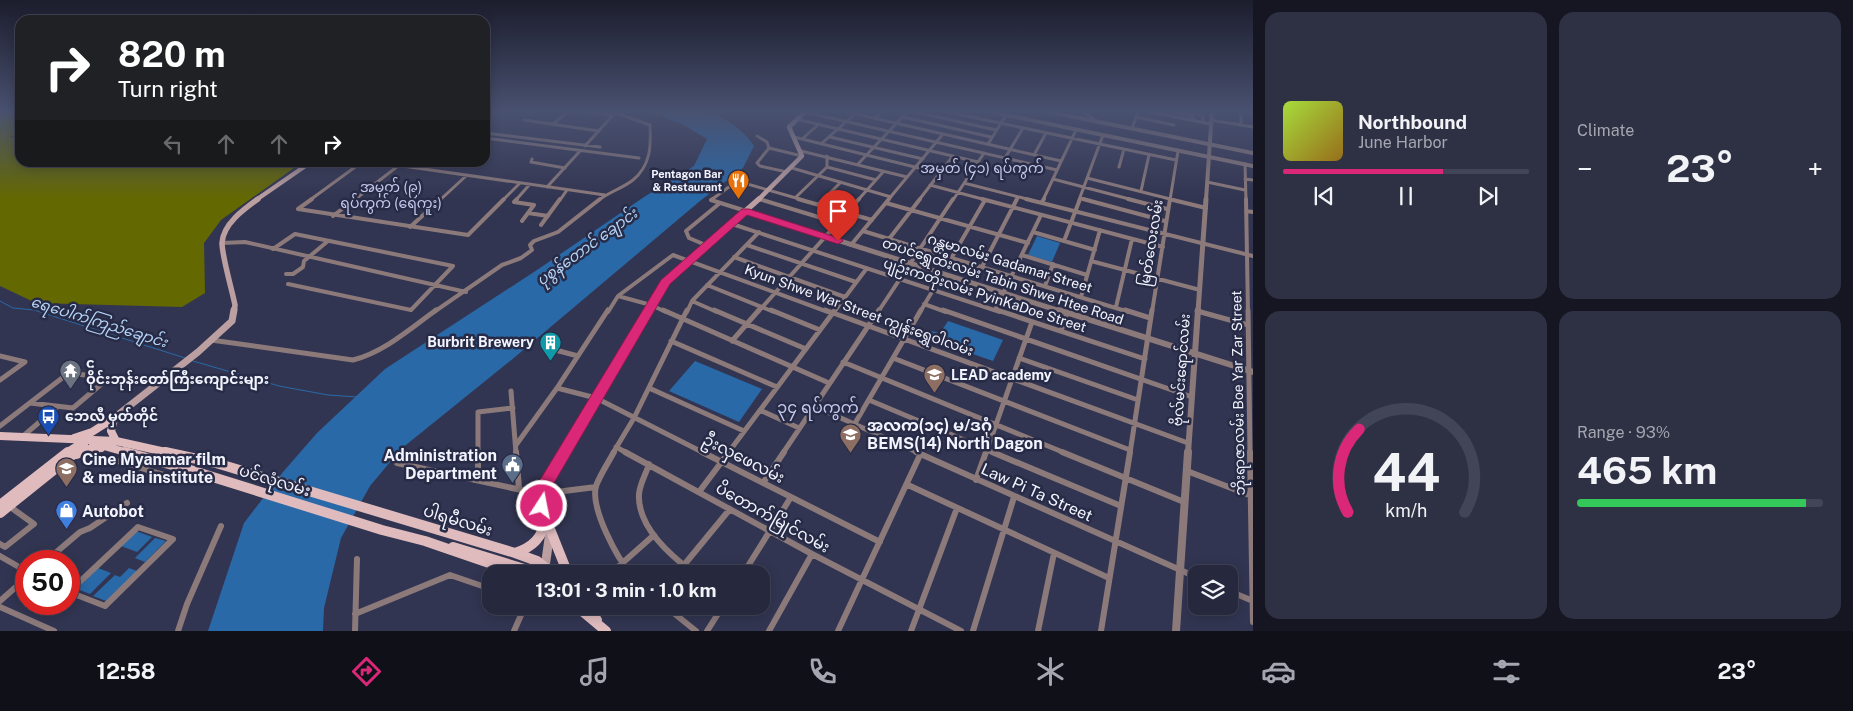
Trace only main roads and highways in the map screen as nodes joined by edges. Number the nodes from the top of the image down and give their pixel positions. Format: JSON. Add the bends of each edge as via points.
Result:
{"nodes":[{"id":1,"x":795,"y":140,"type":"edge"},
{"id":2,"x":304,"y":167,"type":"edge"},
{"id":3,"x":114,"y":418,"type":"junction"},
{"id":4,"x":0,"y":436,"type":"edge"},
{"id":5,"x":59,"y":440,"type":"junction"},
{"id":6,"x":86,"y":441,"type":"junction"},
{"id":7,"x":112,"y":445,"type":"junction"},
{"id":8,"x":68,"y":455,"type":"junction"},
{"id":9,"x":4,"y":505,"type":"edge"},
{"id":10,"x":0,"y":513,"type":"edge"},
{"id":11,"x":392,"y":515,"type":"joint"},
{"id":12,"x":546,"y":519,"type":"junction"},
{"id":13,"x":550,"y":529,"type":"junction"},
{"id":14,"x":382,"y":530,"type":"joint"},
{"id":15,"x":425,"y":542,"type":"junction"},
{"id":16,"x":515,"y":553,"type":"junction"},
{"id":17,"x":494,"y":565,"type":"edge"},
{"id":18,"x":513,"y":565,"type":"edge"},
{"id":19,"x":541,"y":565,"type":"edge"},
{"id":20,"x":548,"y":565,"type":"edge"},
{"id":21,"x":564,"y":565,"type":"edge"},
{"id":22,"x":587,"y":615,"type":"edge"},
{"id":23,"x":593,"y":615,"type":"edge"},
{"id":24,"x":606,"y":631,"type":"edge"}],
"edges":[{"from":1,"to":12,"type":"main road","via":[[801,154],[789,170],[665,282],[540,494]]},
{"from":2,"to":3,"type":"main road","via":[[242,210],[227,228],[222,243],[235,306],[232,321]]},
{"from":3,"to":5,"type":"main road","via":[[81,436]]},
{"from":3,"to":6,"type":"main road"},
{"from":3,"to":7,"type":"main road","via":[[110,430]]},
{"from":4,"to":5,"type":"main road"},
{"from":5,"to":6,"type":"main road"},
{"from":5,"to":8,"type":"main road","via":[[65,443]]},
{"from":6,"to":7,"type":"main road","name":"ပင်လုံလမ်း"},
{"from":6,"to":8,"type":"main road"},
{"from":7,"to":8,"type":"main road"},
{"from":7,"to":11,"type":"main road","name":"ပင်လုံလမ်း","via":[[216,463]]},
{"from":7,"to":14,"type":"main road","name":"ပင်လုံလမ်း"},
{"from":8,"to":9,"type":"main road"},
{"from":9,"to":10,"type":"main road"},
{"from":11,"to":16,"type":"main road","name":"ပါရမီလမ်း"},
{"from":12,"to":13,"type":"main road"},
{"from":12,"to":16,"type":"main road","via":[[539,541]]},
{"from":13,"to":20,"type":"main road"},
{"from":13,"to":21,"type":"main road"},
{"from":14,"to":15,"type":"main road","name":"ပါရမီလမ်း"},
{"from":15,"to":17,"type":"main road"},
{"from":15,"to":18,"type":"main road","via":[[462,548]]},
{"from":16,"to":19,"type":"main road"},
{"from":22,"to":24,"type":"main road"},
{"from":23,"to":24,"type":"main road"}]}
